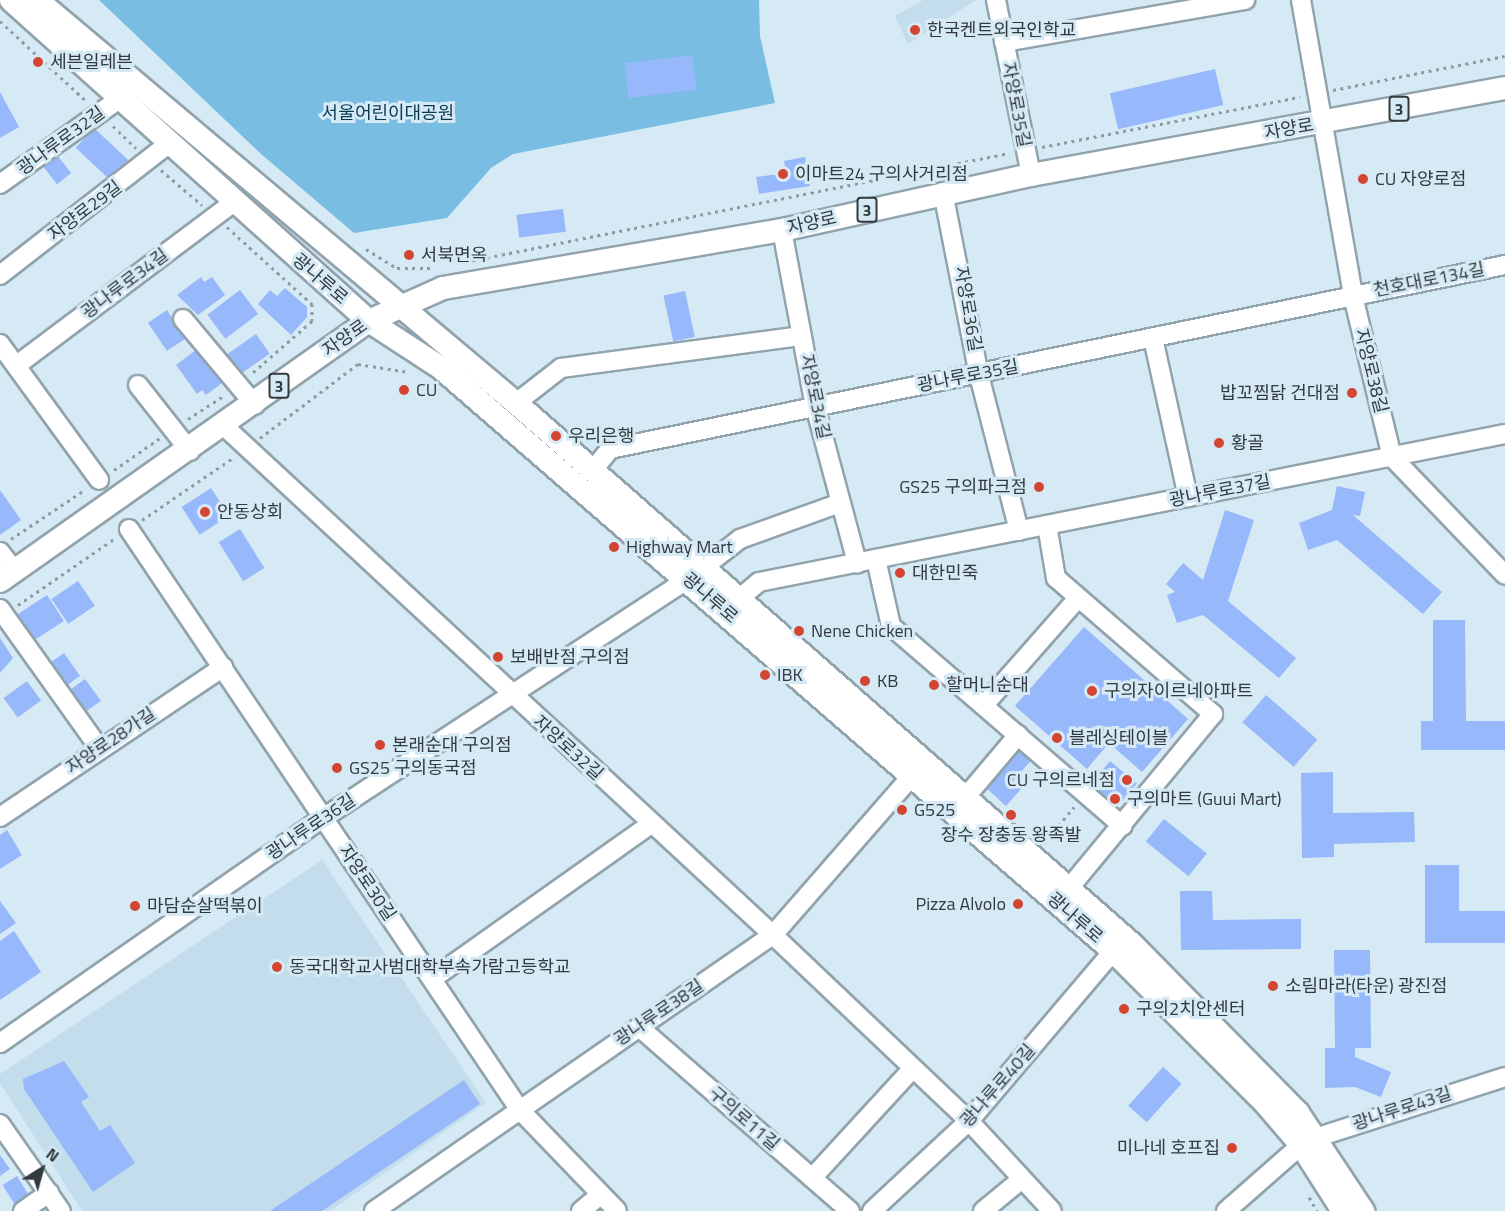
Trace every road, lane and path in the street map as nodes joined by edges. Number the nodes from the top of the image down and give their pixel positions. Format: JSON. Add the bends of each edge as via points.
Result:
{"nodes":[{"id":1,"x":11,"y":0,"type":"edge"},
{"id":2,"x":37,"y":0,"type":"edge"},
{"id":3,"x":996,"y":0,"type":"edge"},
{"id":4,"x":1245,"y":0,"type":"edge"},
{"id":5,"x":1301,"y":0,"type":"edge"},
{"id":6,"x":1004,"y":42,"type":"junction"},
{"id":7,"x":1505,"y":56,"type":"edge"},
{"id":8,"x":1505,"y":88,"type":"edge"},
{"id":9,"x":1318,"y":93,"type":"junction"},
{"id":10,"x":122,"y":97,"type":"junction"},
{"id":11,"x":1322,"y":124,"type":"junction"},
{"id":12,"x":168,"y":144,"type":"junction"},
{"id":13,"x":1025,"y":150,"type":"junction"},
{"id":14,"x":1031,"y":175,"type":"junction"},
{"id":15,"x":0,"y":184,"type":"edge"},
{"id":16,"x":943,"y":192,"type":"junction"},
{"id":17,"x":234,"y":203,"type":"junction"},
{"id":18,"x":782,"y":230,"type":"junction"},
{"id":19,"x":362,"y":247,"type":"dead end"},
{"id":20,"x":462,"y":263,"type":"dead end"},
{"id":21,"x":1505,"y":265,"type":"edge"},
{"id":22,"x":438,"y":268,"type":"dead end"},
{"id":23,"x":0,"y":274,"type":"edge"},
{"id":24,"x":1353,"y":296,"type":"junction"},
{"id":25,"x":397,"y":305,"type":"junction"},
{"id":26,"x":183,"y":319,"type":"dead end"},
{"id":27,"x":369,"y":321,"type":"junction"},
{"id":28,"x":802,"y":336,"type":"junction"},
{"id":29,"x":1153,"y":338,"type":"junction"},
{"id":30,"x":0,"y":344,"type":"edge"},
{"id":31,"x":385,"y":364,"type":"dead end"},
{"id":32,"x":17,"y":365,"type":"junction"},
{"id":33,"x":979,"y":375,"type":"junction"},
{"id":34,"x":138,"y":385,"type":"dead end"},
{"id":35,"x":516,"y":404,"type":"junction"},
{"id":36,"x":255,"y":405,"type":"junction"},
{"id":37,"x":815,"y":406,"type":"junction"},
{"id":38,"x":225,"y":427,"type":"junction"},
{"id":39,"x":1505,"y":434,"type":"edge"},
{"id":40,"x":245,"y":450,"type":"junction"},
{"id":41,"x":190,"y":451,"type":"junction"},
{"id":42,"x":1392,"y":457,"type":"junction"},
{"id":43,"x":593,"y":470,"type":"junction"},
{"id":44,"x":99,"y":480,"type":"dead end"},
{"id":45,"x":1188,"y":497,"type":"junction"},
{"id":46,"x":840,"y":503,"type":"junction"},
{"id":47,"x":1047,"y":525,"type":"junction"},
{"id":48,"x":129,"y":529,"type":"junction"},
{"id":49,"x":1019,"y":531,"type":"junction"},
{"id":50,"x":0,"y":552,"type":"edge"},
{"id":51,"x":876,"y":559,"type":"junction"},
{"id":52,"x":857,"y":563,"type":"junction"},
{"id":53,"x":696,"y":573,"type":"junction"},
{"id":54,"x":1505,"y":575,"type":"edge"},
{"id":55,"x":7,"y":576,"type":"edge"},
{"id":56,"x":740,"y":598,"type":"junction"},
{"id":57,"x":1077,"y":599,"type":"junction"},
{"id":58,"x":2,"y":612,"type":"edge"},
{"id":59,"x":223,"y":667,"type":"junction"},
{"id":60,"x":513,"y":698,"type":"junction"},
{"id":61,"x":984,"y":705,"type":"junction"},
{"id":62,"x":1018,"y":735,"type":"junction"},
{"id":63,"x":99,"y":749,"type":"junction"},
{"id":64,"x":911,"y":777,"type":"junction"},
{"id":65,"x":1087,"y":792,"type":"junction"},
{"id":66,"x":964,"y":799,"type":"junction"},
{"id":67,"x":0,"y":817,"type":"edge"},
{"id":68,"x":322,"y":818,"type":"junction"},
{"id":69,"x":651,"y":824,"type":"junction"},
{"id":70,"x":1123,"y":826,"type":"junction"},
{"id":71,"x":1036,"y":852,"type":"dead end"},
{"id":72,"x":1068,"y":889,"type":"junction"},
{"id":73,"x":773,"y":935,"type":"junction"},
{"id":74,"x":1113,"y":951,"type":"junction"},
{"id":75,"x":432,"y":979,"type":"junction"},
{"id":76,"x":639,"y":1027,"type":"junction"},
{"id":77,"x":0,"y":1043,"type":"edge"},
{"id":78,"x":913,"y":1068,"type":"junction"},
{"id":79,"x":1505,"y":1077,"type":"edge"},
{"id":80,"x":519,"y":1109,"type":"junction"},
{"id":81,"x":969,"y":1122,"type":"junction"},
{"id":82,"x":0,"y":1124,"type":"edge"},
{"id":83,"x":1310,"y":1141,"type":"junction"},
{"id":84,"x":812,"y":1178,"type":"junction"},
{"id":85,"x":1022,"y":1179,"type":"junction"},
{"id":86,"x":49,"y":1193,"type":"junction"},
{"id":87,"x":601,"y":1194,"type":"junction"},
{"id":88,"x":23,"y":1211,"type":"edge"},
{"id":89,"x":61,"y":1211,"type":"edge"},
{"id":90,"x":374,"y":1211,"type":"edge"},
{"id":91,"x":581,"y":1211,"type":"edge"},
{"id":92,"x":617,"y":1211,"type":"edge"},
{"id":93,"x":850,"y":1211,"type":"edge"},
{"id":94,"x":872,"y":1211,"type":"edge"},
{"id":95,"x":983,"y":1211,"type":"edge"},
{"id":96,"x":1052,"y":1211,"type":"edge"},
{"id":97,"x":1226,"y":1211,"type":"edge"},
{"id":98,"x":1343,"y":1211,"type":"edge"},
{"id":99,"x":1363,"y":1211,"type":"edge"}],
"edges":[{"from":1,"to":10,"type":"main road","name":"광나루로"},
{"from":2,"to":25,"type":"main road","name":"광나루로"},
{"from":3,"to":6,"type":"street","name":"자양로35길"},
{"from":4,"to":6,"type":"street"},
{"from":5,"to":9,"type":"street","name":"자양로38길"},
{"from":6,"to":13,"type":"street","name":"자양로35길"},
{"from":7,"to":9,"type":"path"},
{"from":8,"to":11,"type":"main road","name":"자양로","number":"3"},
{"from":9,"to":11,"type":"street","name":"자양로38길"},
{"from":9,"to":13,"type":"path"},
{"from":10,"to":12,"type":"main road","name":"광나루로"},
{"from":10,"to":15,"type":"street","name":"광나루로32길"},
{"from":11,"to":14,"type":"main road","name":"자양로","number":"3"},
{"from":11,"to":24,"type":"street","name":"자양로38길"},
{"from":12,"to":17,"type":"main road","name":"광나루로"},
{"from":12,"to":23,"type":"street","name":"자양로29길"},
{"from":13,"to":14,"type":"street","name":"자양로35길"},
{"from":13,"to":20,"type":"path"},
{"from":14,"to":16,"type":"main road","name":"자양로","number":"3"},
{"from":16,"to":18,"type":"main road","name":"자양로","number":"3"},
{"from":16,"to":33,"type":"street","name":"자양로36길"},
{"from":17,"to":27,"type":"main road","name":"광나루로"},
{"from":17,"to":32,"type":"street","name":"광나루로34길"},
{"from":18,"to":25,"type":"main road","name":"자양로","number":"3","via":[[443,288]]},
{"from":18,"to":28,"type":"street","name":"자양로34길"},
{"from":19,"to":22,"type":"path","via":[[397,268]]},
{"from":21,"to":24,"type":"street","name":"천호대로134길"},
{"from":24,"to":29,"type":"street","name":"광나루로35길"},
{"from":24,"to":42,"type":"street","name":"자양로38길"},
{"from":25,"to":27,"type":"main road","name":"자양로","number":"3"},
{"from":25,"to":35,"type":"main road","name":"광나루로"},
{"from":26,"to":36,"type":"street"},
{"from":27,"to":36,"type":"main road","name":"자양로","number":"3"},
{"from":27,"to":53,"type":"main road","name":"광나루로","via":[[441,368]]},
{"from":28,"to":35,"type":"street","via":[[561,368]]},
{"from":28,"to":37,"type":"street","name":"자양로34길"},
{"from":29,"to":33,"type":"street","name":"광나루로35길"},
{"from":29,"to":45,"type":"street"},
{"from":30,"to":32,"type":"street"},
{"from":31,"to":40,"type":"path","via":[[358,364]]},
{"from":32,"to":44,"type":"street"},
{"from":33,"to":37,"type":"street","name":"광나루로35길"},
{"from":33,"to":49,"type":"street","name":"자양로36길"},
{"from":34,"to":41,"type":"street"},
{"from":35,"to":43,"type":"main road","name":"광나루로"},
{"from":36,"to":38,"type":"main road","name":"자양로","number":"3"},
{"from":37,"to":43,"type":"street","name":"광나루로35길","via":[[610,448]]},
{"from":37,"to":46,"type":"street","name":"자양로34길"},
{"from":38,"to":40,"type":"street","name":"자양로32길"},
{"from":38,"to":41,"type":"main road","name":"자양로","number":"3"},
{"from":39,"to":42,"type":"street","name":"광나루로37길"},
{"from":40,"to":48,"type":"path"},
{"from":40,"to":60,"type":"street","name":"자양로32길"},
{"from":41,"to":55,"type":"main road","name":"자양로","number":"3"},
{"from":42,"to":45,"type":"street","name":"광나루로37길"},
{"from":42,"to":54,"type":"street"},
{"from":43,"to":53,"type":"main road","name":"광나루로"},
{"from":45,"to":47,"type":"street","name":"광나루로37길"},
{"from":46,"to":52,"type":"street","name":"자양로34길"},
{"from":46,"to":53,"type":"street","name":"광나루로","via":[[740,539]]},
{"from":47,"to":49,"type":"street","name":"광나루로37길"},
{"from":47,"to":57,"type":"street","via":[[1056,578]]},
{"from":48,"to":58,"type":"path"},
{"from":48,"to":59,"type":"street","name":"자양로30길"},
{"from":49,"to":51,"type":"street","name":"광나루로37길"},
{"from":50,"to":55,"type":"street","name":"자양로"},
{"from":51,"to":52,"type":"street","name":"광나루로37길"},
{"from":51,"to":61,"type":"street","via":[[891,626]]},
{"from":52,"to":56,"type":"street","name":"광나루로37길","via":[[759,582]]},
{"from":53,"to":56,"type":"main road","name":"광나루로"},
{"from":53,"to":60,"type":"street","name":"광나루로36길"},
{"from":53,"to":64,"type":"main road","name":"광나루로"},
{"from":56,"to":66,"type":"main road","name":"광나루로"},
{"from":57,"to":61,"type":"street"},
{"from":57,"to":70,"type":"street","via":[[1213,714]]},
{"from":58,"to":63,"type":"street"},
{"from":59,"to":63,"type":"street","name":"자양로28가길"},
{"from":59,"to":68,"type":"street","name":"자양로30길"},
{"from":60,"to":68,"type":"street","name":"광나루로36길"},
{"from":60,"to":69,"type":"street","name":"자양로32길"},
{"from":61,"to":62,"type":"street"},
{"from":62,"to":65,"type":"street"},
{"from":62,"to":66,"type":"street"},
{"from":63,"to":67,"type":"street","name":"자양로28가길"},
{"from":64,"to":73,"type":"street","name":"광나루로38길"},
{"from":64,"to":74,"type":"main road","name":"광나루로"},
{"from":65,"to":70,"type":"street"},
{"from":65,"to":71,"type":"path"},
{"from":66,"to":72,"type":"main road","name":"광나루로"},
{"from":68,"to":75,"type":"street","name":"자양로30길"},
{"from":68,"to":77,"type":"street","name":"광나루로36길"},
{"from":69,"to":73,"type":"street","name":"자양로32길"},
{"from":69,"to":75,"type":"street"},
{"from":70,"to":72,"type":"street"},
{"from":72,"to":83,"type":"main road","name":"광나루로","via":[[1212,1020]]},
{"from":73,"to":76,"type":"street","name":"광나루로38길"},
{"from":73,"to":78,"type":"street","name":"자양로32길"},
{"from":74,"to":81,"type":"street","name":"광나루로40길"},
{"from":74,"to":83,"type":"main road","name":"광나루로"},
{"from":75,"to":80,"type":"street","name":"자양로30길"},
{"from":76,"to":80,"type":"street","name":"광나루로38길"},
{"from":76,"to":84,"type":"street","name":"구의로11길"},
{"from":78,"to":81,"type":"street","name":"자양로32길"},
{"from":78,"to":84,"type":"street"},
{"from":79,"to":83,"type":"street","name":"광나루로43길"},
{"from":80,"to":87,"type":"street","name":"자양로30길"},
{"from":80,"to":90,"type":"street","name":"광나루로38길"},
{"from":81,"to":85,"type":"street","name":"자양로32길"},
{"from":81,"to":94,"type":"street","name":"광나루로40길"},
{"from":82,"to":86,"type":"street"},
{"from":83,"to":97,"type":"street"},
{"from":83,"to":98,"type":"main road","name":"광나루로"},
{"from":83,"to":99,"type":"main road","name":"광나루로"},
{"from":84,"to":93,"type":"street","name":"구의로11길"},
{"from":85,"to":95,"type":"street"},
{"from":85,"to":96,"type":"street","name":"자양로32길"},
{"from":86,"to":88,"type":"street"},
{"from":86,"to":89,"type":"street"},
{"from":87,"to":91,"type":"street"},
{"from":87,"to":92,"type":"street","name":"자양로30길"}]}
